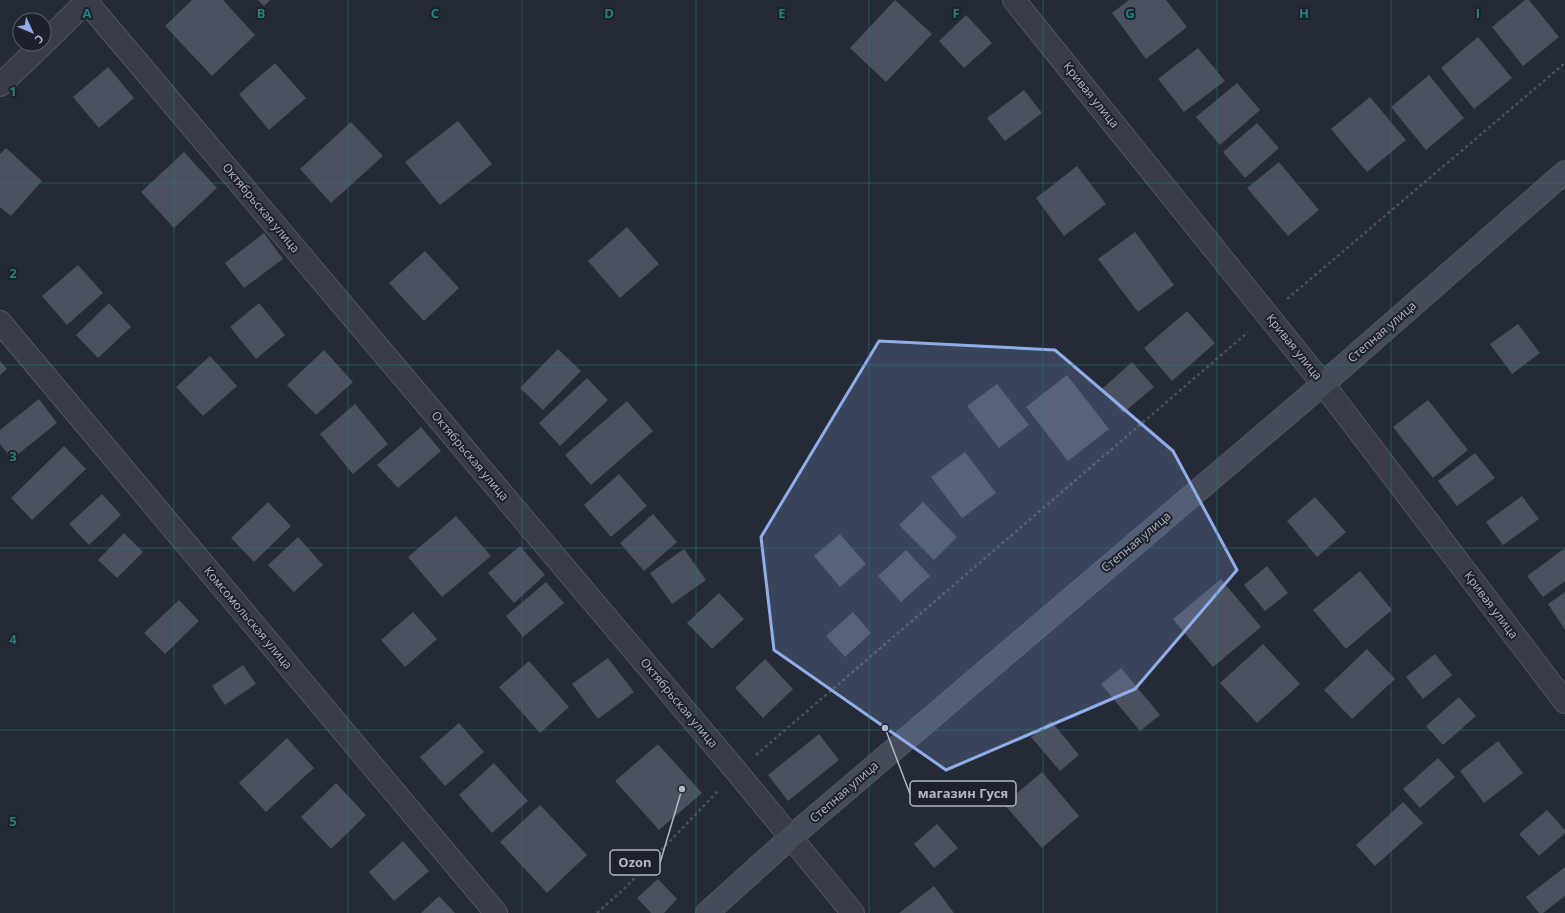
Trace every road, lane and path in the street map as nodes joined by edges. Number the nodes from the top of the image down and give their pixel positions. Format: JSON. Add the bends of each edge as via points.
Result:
{"nodes":[{"id":1,"x":87,"y":0,"type":"edge"},
{"id":2,"x":1014,"y":0,"type":"edge"},
{"id":3,"x":52,"y":34,"type":"edge"},
{"id":4,"x":34,"y":52,"type":"edge"},
{"id":5,"x":1565,"y":63,"type":"edge"},
{"id":6,"x":0,"y":85,"type":"edge"},
{"id":7,"x":1565,"y":172,"type":"edge"},
{"id":8,"x":1268,"y":315,"type":"junction"},
{"id":9,"x":0,"y":322,"type":"edge"},
{"id":10,"x":1323,"y":384,"type":"junction"},
{"id":11,"x":1565,"y":702,"type":"edge"},
{"id":12,"x":737,"y":772,"type":"junction"},
{"id":13,"x":790,"y":838,"type":"junction"},
{"id":14,"x":496,"y":913,"type":"edge"},
{"id":15,"x":597,"y":913,"type":"edge"},
{"id":16,"x":707,"y":913,"type":"edge"},
{"id":17,"x":852,"y":913,"type":"edge"}],
"edges":[{"from":1,"to":3,"type":"street"},
{"from":1,"to":12,"type":"street","name":"Октябрьская улица"},
{"from":2,"to":8,"type":"street","name":"Кривая улица"},
{"from":4,"to":6,"type":"street"},
{"from":5,"to":8,"type":"path"},
{"from":7,"to":10,"type":"main road","name":"Степная улица"},
{"from":8,"to":10,"type":"street","name":"Кривая улица"},
{"from":8,"to":12,"type":"path"},
{"from":9,"to":14,"type":"street","name":"Комсомольская улица"},
{"from":10,"to":11,"type":"street","name":"Кривая улица"},
{"from":10,"to":13,"type":"main road","name":"Степная улица"},
{"from":12,"to":13,"type":"street","name":"Октябрьская улица"},
{"from":12,"to":15,"type":"path","via":[[624,889]]},
{"from":13,"to":16,"type":"main road","name":"Степная улица"},
{"from":13,"to":17,"type":"street","name":"Октябрьская улица"}]}
